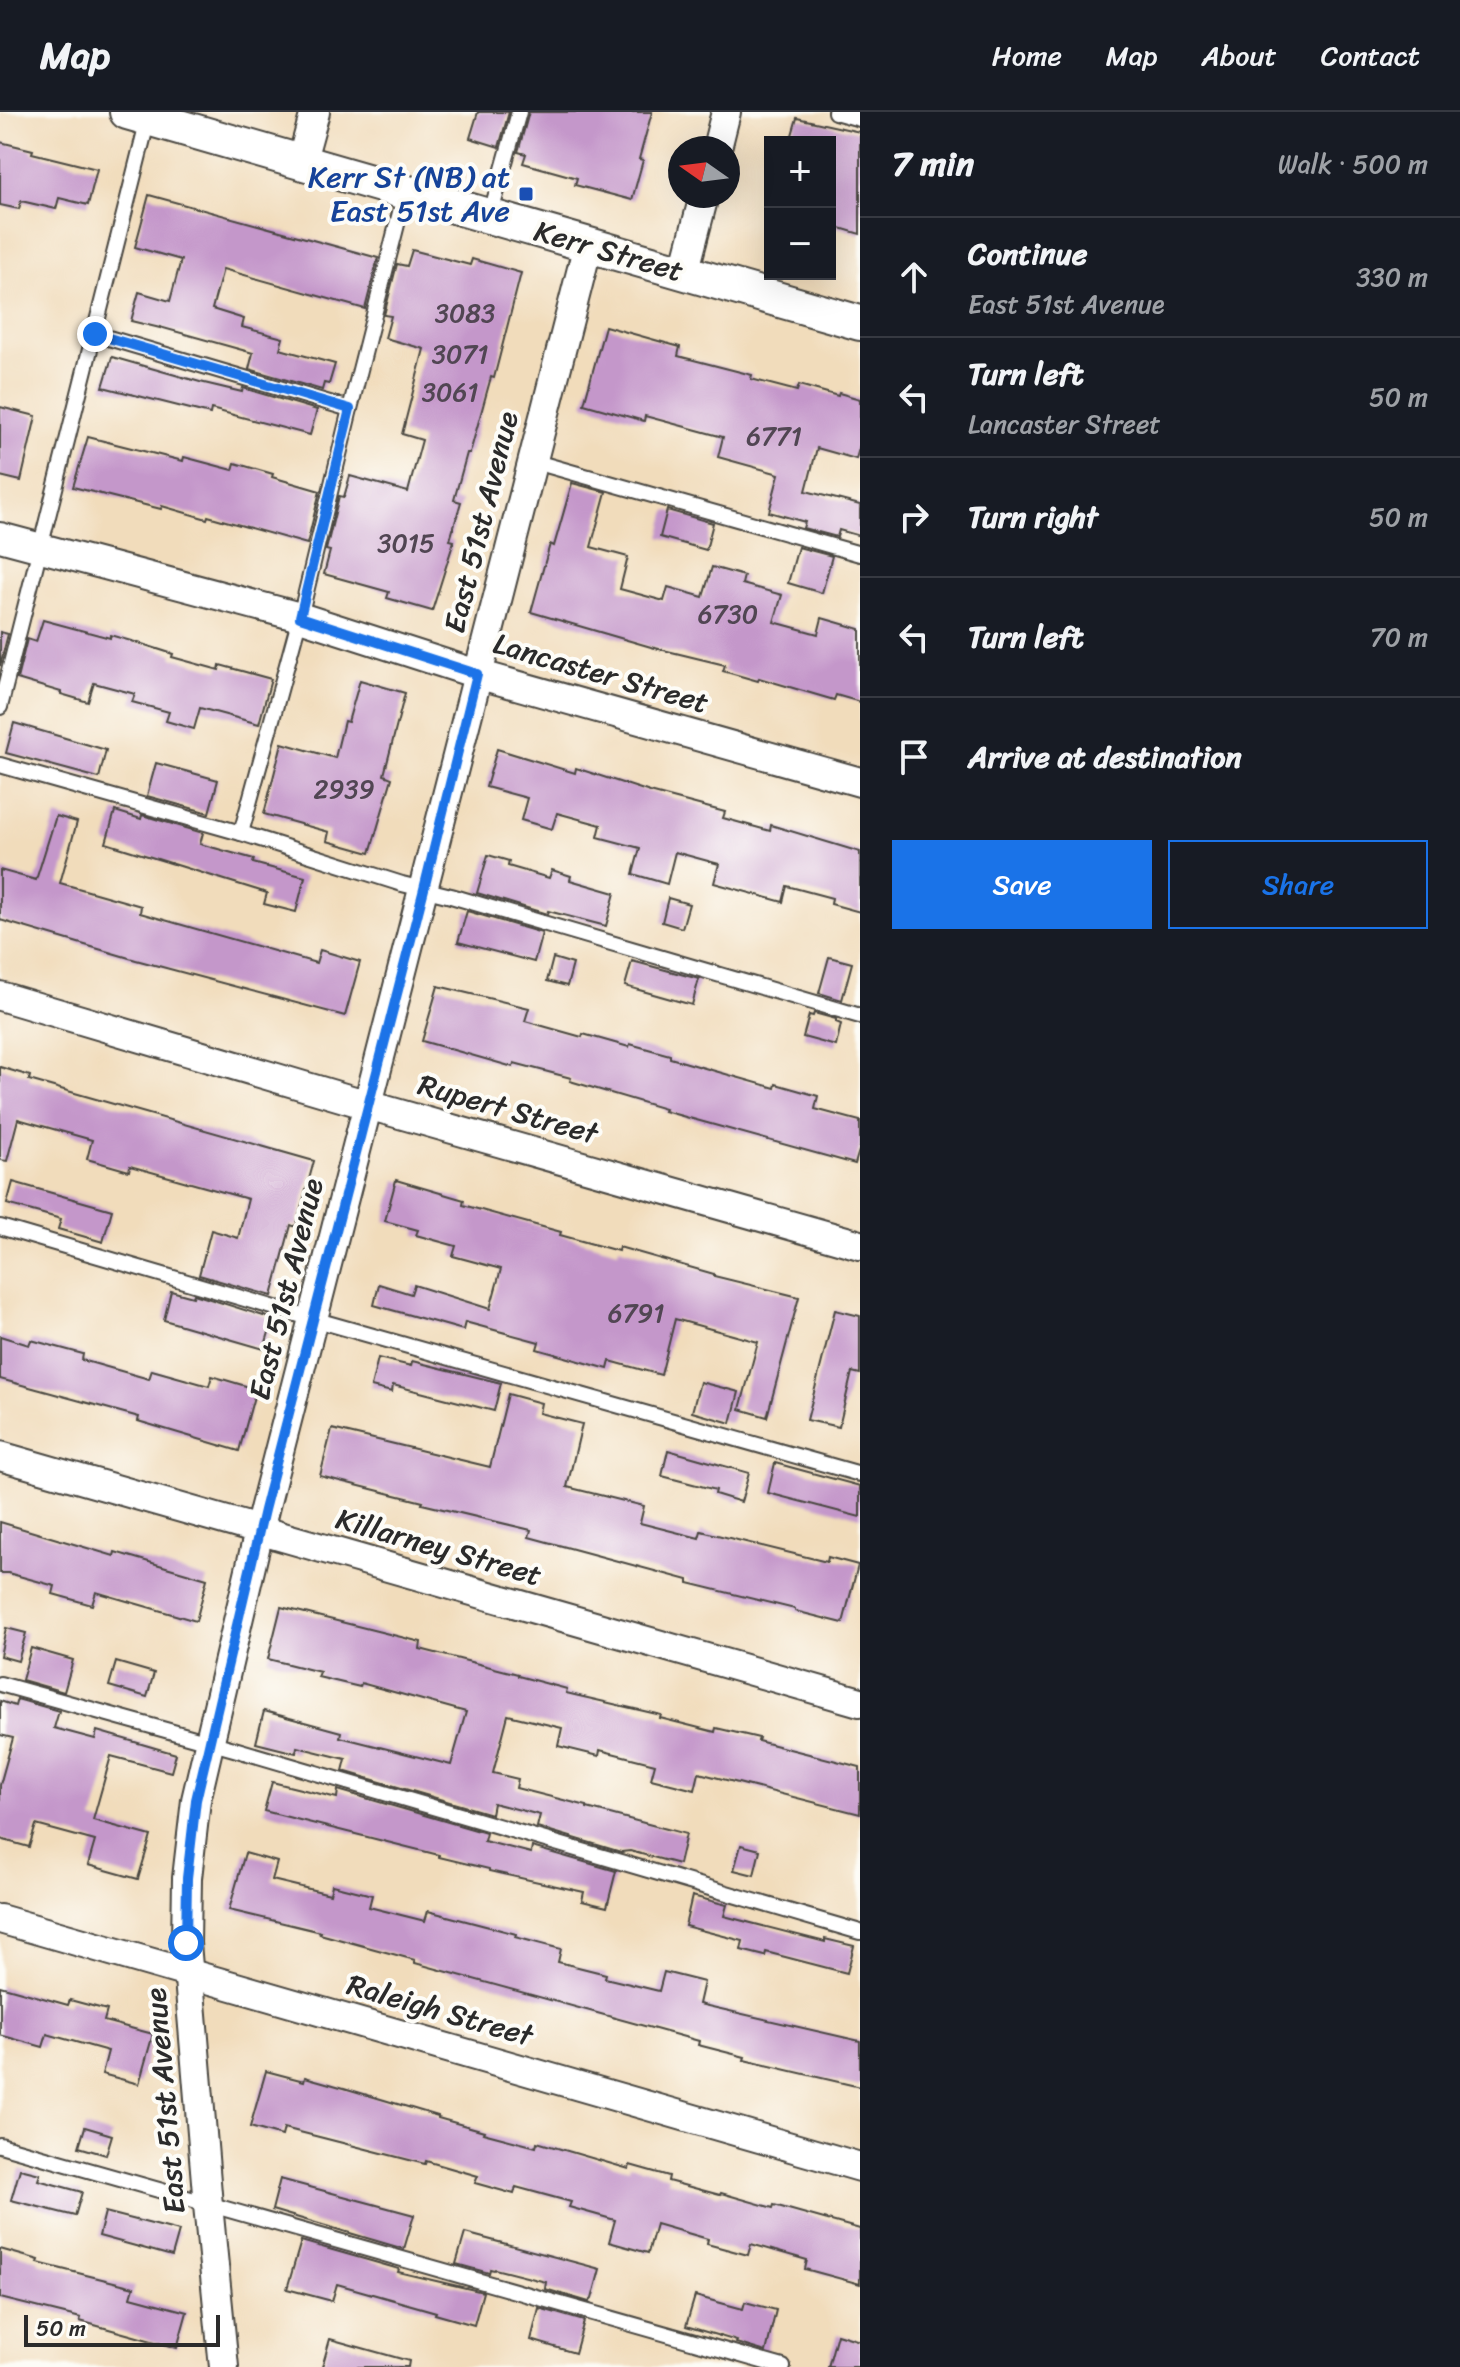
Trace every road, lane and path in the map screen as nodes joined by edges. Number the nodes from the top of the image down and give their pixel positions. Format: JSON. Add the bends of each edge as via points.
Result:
{"nodes":[{"id":1,"x":315,"y":112,"type":"edge"},
{"id":2,"x":519,"y":112,"type":"edge"},
{"id":3,"x":726,"y":112,"type":"edge"},
{"id":4,"x":835,"y":112,"type":"edge"},
{"id":5,"x":137,"y":115,"type":"edge"},
{"id":6,"x":860,"y":119,"type":"edge"},
{"id":7,"x":720,"y":136,"type":"edge"},
{"id":8,"x":301,"y":163,"type":"junction"},
{"id":9,"x":405,"y":193,"type":"junction"},
{"id":10,"x":701,"y":208,"type":"edge"},
{"id":11,"x":490,"y":216,"type":"junction"},
{"id":12,"x":588,"y":245,"type":"junction"},
{"id":13,"x":684,"y":273,"type":"junction"},
{"id":14,"x":860,"y":323,"type":"edge"},
{"id":15,"x":95,"y":334,"type":"junction"},
{"id":16,"x":350,"y":409,"type":"junction"},
{"id":17,"x":532,"y":461,"type":"junction"},
{"id":18,"x":0,"y":537,"type":"edge"},
{"id":19,"x":41,"y":548,"type":"junction"},
{"id":20,"x":860,"y":554,"type":"edge"},
{"id":21,"x":300,"y":617,"type":"junction"},
{"id":22,"x":477,"y":674,"type":"junction"},
{"id":23,"x":0,"y":707,"type":"edge"},
{"id":24,"x":0,"y":765,"type":"edge"},
{"id":25,"x":860,"y":782,"type":"edge"},
{"id":26,"x":241,"y":833,"type":"junction"},
{"id":27,"x":424,"y":889,"type":"junction"},
{"id":28,"x":0,"y":996,"type":"edge"},
{"id":29,"x":860,"y":1016,"type":"edge"},
{"id":30,"x":368,"y":1105,"type":"junction"},
{"id":31,"x":0,"y":1227,"type":"edge"},
{"id":32,"x":860,"y":1245,"type":"edge"},
{"id":33,"x":313,"y":1319,"type":"junction"},
{"id":34,"x":0,"y":1456,"type":"edge"},
{"id":35,"x":860,"y":1474,"type":"edge"},
{"id":36,"x":259,"y":1531,"type":"junction"},
{"id":37,"x":0,"y":1684,"type":"edge"},
{"id":38,"x":860,"y":1702,"type":"edge"},
{"id":39,"x":210,"y":1742,"type":"junction"},
{"id":40,"x":0,"y":1919,"type":"edge"},
{"id":41,"x":860,"y":1932,"type":"edge"},
{"id":42,"x":188,"y":1973,"type":"junction"},
{"id":43,"x":0,"y":2145,"type":"edge"},
{"id":44,"x":860,"y":2167,"type":"edge"},
{"id":45,"x":208,"y":2205,"type":"junction"},
{"id":46,"x":224,"y":2367,"type":"edge"},
{"id":47,"x":783,"y":2367,"type":"edge"}],
"edges":[{"from":1,"to":8,"type":"street"},
{"from":2,"to":11,"type":"lane"},
{"from":3,"to":7,"type":"street"},
{"from":4,"to":6,"type":"lane"},
{"from":5,"to":8,"type":"street","name":"Kerr Street"},
{"from":5,"to":15,"type":"lane"},
{"from":8,"to":9,"type":"street","name":"Kerr Street"},
{"from":9,"to":11,"type":"street","name":"Kerr Street"},
{"from":9,"to":16,"type":"lane"},
{"from":10,"to":13,"type":"street"},
{"from":11,"to":12,"type":"street","name":"Kerr Street"},
{"from":12,"to":13,"type":"street","name":"Kerr Street"},
{"from":12,"to":17,"type":"street","name":"East 51st Avenue"},
{"from":13,"to":14,"type":"street","name":"Kerr Street"},
{"from":15,"to":16,"type":"lane"},
{"from":15,"to":19,"type":"lane"},
{"from":16,"to":21,"type":"lane"},
{"from":17,"to":20,"type":"lane"},
{"from":17,"to":22,"type":"street","name":"East 51st Avenue"},
{"from":18,"to":19,"type":"street","name":"Lancaster Street"},
{"from":19,"to":21,"type":"street","name":"Lancaster Street"},
{"from":19,"to":23,"type":"lane"},
{"from":21,"to":22,"type":"street","name":"Lancaster Street"},
{"from":21,"to":26,"type":"lane"},
{"from":22,"to":25,"type":"street","name":"Lancaster Street"},
{"from":22,"to":27,"type":"street","name":"East 51st Avenue"},
{"from":24,"to":26,"type":"lane"},
{"from":26,"to":27,"type":"lane"},
{"from":27,"to":29,"type":"lane"},
{"from":27,"to":30,"type":"street","name":"East 51st Avenue"},
{"from":28,"to":30,"type":"street","name":"Rupert Street"},
{"from":30,"to":32,"type":"street","name":"Rupert Street"},
{"from":30,"to":33,"type":"street","name":"East 51st Avenue"},
{"from":31,"to":33,"type":"lane"},
{"from":33,"to":35,"type":"lane"},
{"from":33,"to":36,"type":"street","name":"East 51st Avenue"},
{"from":34,"to":36,"type":"street","name":"Killarney Street"},
{"from":36,"to":38,"type":"street","name":"Killarney Street"},
{"from":36,"to":39,"type":"street","name":"East 51st Avenue"},
{"from":37,"to":39,"type":"lane"},
{"from":39,"to":41,"type":"lane"},
{"from":39,"to":42,"type":"street","name":"East 51st Avenue","via":[[196,1800],[187,1878]]},
{"from":40,"to":42,"type":"street","name":"Raleigh Street"},
{"from":42,"to":44,"type":"street","name":"Raleigh Street"},
{"from":42,"to":45,"type":"street","name":"East 51st Avenue"},
{"from":43,"to":45,"type":"lane"},
{"from":45,"to":46,"type":"street","name":"East 51st Avenue"},
{"from":45,"to":47,"type":"lane"}]}
